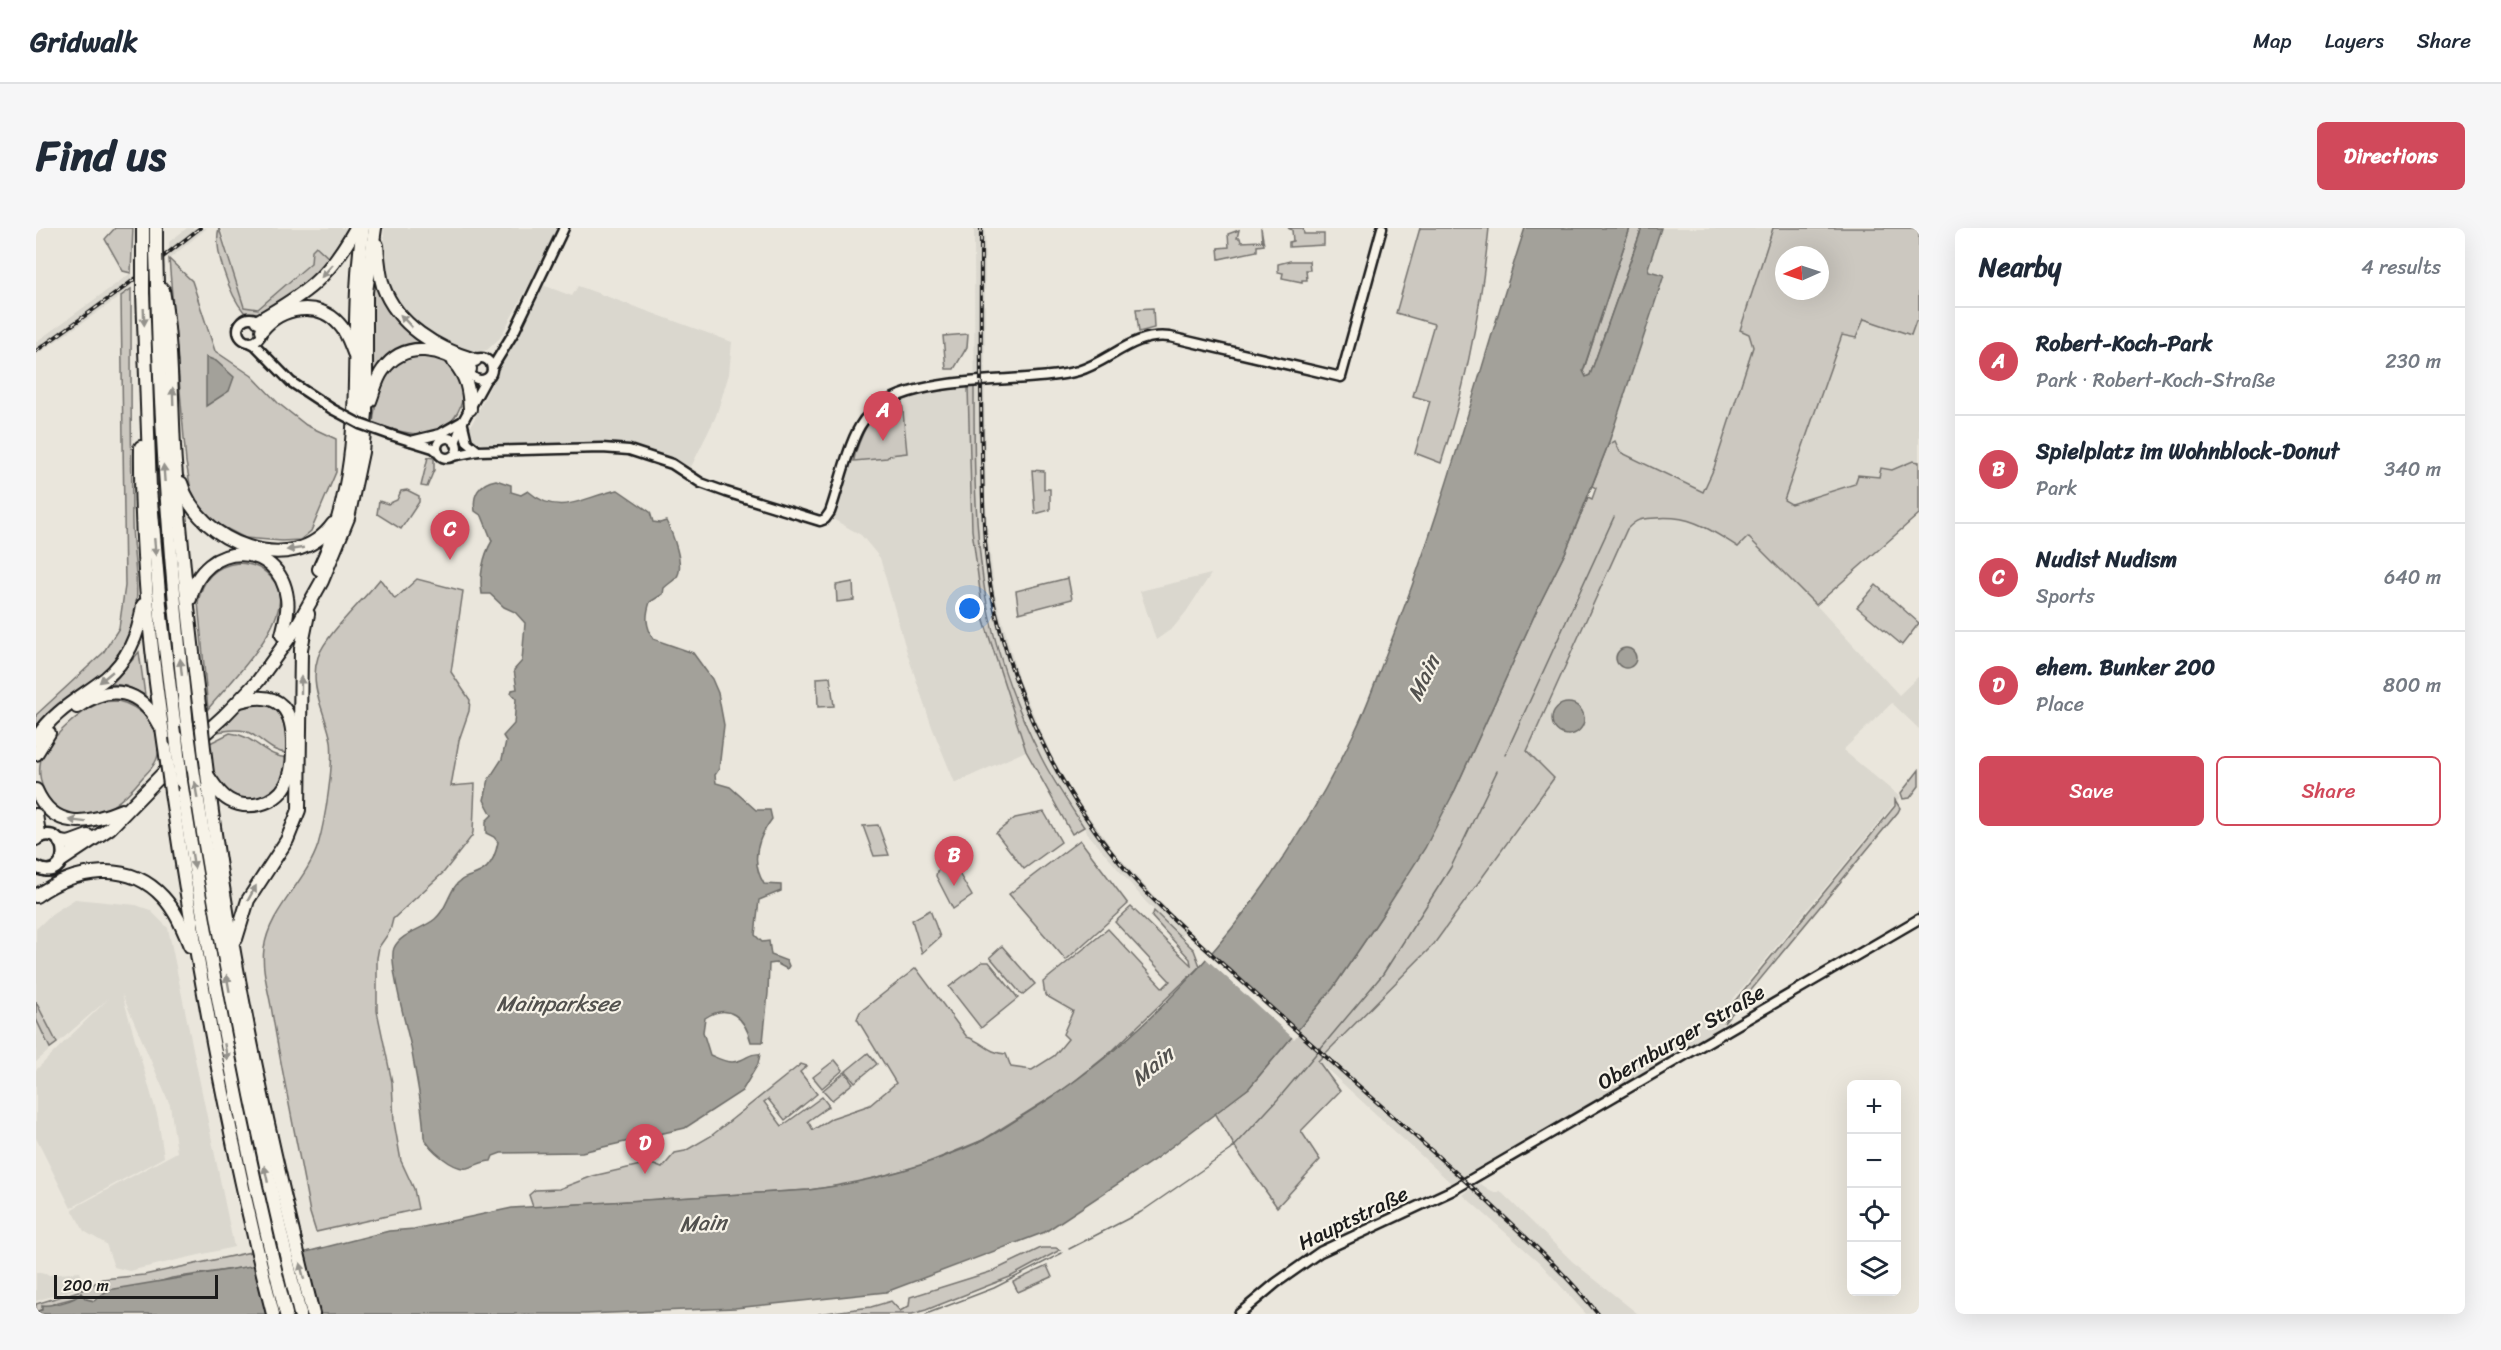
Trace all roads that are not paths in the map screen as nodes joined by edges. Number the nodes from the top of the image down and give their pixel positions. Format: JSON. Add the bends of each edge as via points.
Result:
{"nodes":[{"id":1,"x":143,"y":228,"type":"edge"},
{"id":2,"x":356,"y":228,"type":"edge"},
{"id":3,"x":363,"y":228,"type":"edge"},
{"id":4,"x":375,"y":228,"type":"edge"},
{"id":5,"x":564,"y":228,"type":"edge"},
{"id":6,"x":1382,"y":228,"type":"edge"},
{"id":7,"x":156,"y":231,"type":"edge"},
{"id":8,"x":159,"y":283,"type":"junction"},
{"id":9,"x":260,"y":329,"type":"junction"},
{"id":10,"x":144,"y":341,"type":"junction"},
{"id":11,"x":249,"y":342,"type":"junction"},
{"id":12,"x":507,"y":344,"type":"junction"},
{"id":13,"x":447,"y":355,"type":"junction"},
{"id":14,"x":267,"y":357,"type":"junction"},
{"id":15,"x":357,"y":359,"type":"junction"},
{"id":16,"x":476,"y":366,"type":"junction"},
{"id":17,"x":492,"y":368,"type":"junction"},
{"id":18,"x":486,"y":380,"type":"junction"},
{"id":19,"x":470,"y":409,"type":"junction"},
{"id":20,"x":366,"y":413,"type":"junction"},
{"id":21,"x":463,"y":421,"type":"junction"},
{"id":22,"x":443,"y":440,"type":"junction"},
{"id":23,"x":411,"y":441,"type":"junction"},
{"id":24,"x":455,"y":443,"type":"junction"},
{"id":25,"x":478,"y":451,"type":"junction"},
{"id":26,"x":438,"y":452,"type":"junction"},
{"id":27,"x":453,"y":456,"type":"junction"},
{"id":28,"x":175,"y":460,"type":"junction"},
{"id":29,"x":339,"y":515,"type":"junction"},
{"id":30,"x":146,"y":589,"type":"junction"},
{"id":31,"x":312,"y":601,"type":"junction"},
{"id":32,"x":188,"y":609,"type":"junction"},
{"id":33,"x":282,"y":635,"type":"junction"},
{"id":34,"x":238,"y":701,"type":"junction"},
{"id":35,"x":214,"y":723,"type":"junction"},
{"id":36,"x":162,"y":731,"type":"junction"},
{"id":37,"x":36,"y":739,"type":"edge"},
{"id":38,"x":297,"y":746,"type":"junction"},
{"id":39,"x":36,"y":754,"type":"edge"},
{"id":40,"x":297,"y":767,"type":"junction"},
{"id":41,"x":207,"y":775,"type":"junction"},
{"id":42,"x":36,"y":790,"type":"edge"},
{"id":43,"x":129,"y":807,"type":"junction"},
{"id":44,"x":36,"y":815,"type":"edge"},
{"id":45,"x":117,"y":819,"type":"junction"},
{"id":46,"x":36,"y":839,"type":"edge"},
{"id":47,"x":60,"y":842,"type":"junction"},
{"id":48,"x":62,"y":860,"type":"junction"},
{"id":49,"x":39,"y":872,"type":"edge"},
{"id":50,"x":36,"y":896,"type":"edge"},
{"id":51,"x":1919,"y":919,"type":"edge"},
{"id":52,"x":235,"y":948,"type":"junction"},
{"id":53,"x":198,"y":967,"type":"junction"},
{"id":54,"x":1461,"y":1185,"type":"joint"},
{"id":55,"x":286,"y":1229,"type":"junction"},
{"id":56,"x":260,"y":1236,"type":"junction"},
{"id":57,"x":273,"y":1314,"type":"edge"},
{"id":58,"x":286,"y":1314,"type":"edge"},
{"id":59,"x":300,"y":1314,"type":"edge"},
{"id":60,"x":313,"y":1314,"type":"edge"},
{"id":61,"x":1239,"y":1314,"type":"edge"}],
"edges":[{"from":1,"to":10,"type":"highway","one_way":true,"bridge":true},
{"from":2,"to":9,"type":"highway","one_way":true,"via":[[340,256],[314,286]]},
{"from":3,"to":15,"type":"highway","via":[[358,261]]},
{"from":16,"to":4,"type":"highway","one_way":true,"via":[[425,337],[399,313],[384,288]]},
{"from":4,"to":20,"type":"highway","via":[[366,292]]},
{"from":5,"to":12,"type":"street"},
{"from":6,"to":25,"type":"street","via":[[1341,377],[1152,336],[1080,370],[1022,380],[928,387],[869,414],[856,433],[825,519],[815,521],[759,504],[701,483],[654,457],[616,449]]},
{"from":7,"to":8,"type":"highway","bridge":true},
{"from":28,"to":8,"type":"highway","one_way":true,"via":[[172,374]]},
{"from":55,"to":8,"type":"highway","one_way":true,"bridge":true,"via":[[236,1029],[187,725],[167,526],[159,386]]},
{"from":9,"to":11,"type":"street","via":[[257,340]]},
{"from":9,"to":11,"type":"street","via":[[247,319],[239,327],[241,338]]},
{"from":9,"to":14,"type":"street"},
{"from":9,"to":15,"type":"highway","via":[[291,310],[312,309],[339,323]]},
{"from":10,"to":30,"type":"highway","via":[[140,494]]},
{"from":10,"to":56,"type":"highway","one_way":true,"bridge":true,"via":[[150,489],[181,782],[202,921]]},
{"from":11,"to":14,"type":"street"},
{"from":12,"to":16,"type":"street"},
{"from":12,"to":17,"type":"street"},
{"from":13,"to":16,"type":"highway"},
{"from":13,"to":19,"type":"highway","via":[[465,378]]},
{"from":13,"to":20,"type":"highway","via":[[421,349],[395,358],[381,372]]},
{"from":14,"to":23,"type":"street","bridge":true,"via":[[291,382],[332,410]]},
{"from":15,"to":29,"type":"highway","via":[[354,444]]},
{"from":16,"to":17,"type":"street","via":[[490,362]]},
{"from":16,"to":18,"type":"street","via":[[480,381]]},
{"from":16,"to":19,"type":"street"},
{"from":17,"to":18,"type":"street"},
{"from":18,"to":19,"type":"street"},
{"from":19,"to":21,"type":"street"},
{"from":20,"to":31,"type":"highway","via":[[360,469],[348,518]]},
{"from":21,"to":22,"type":"street"},
{"from":21,"to":23,"type":"street","via":[[440,434]]},
{"from":21,"to":24,"type":"street"},
{"from":21,"to":25,"type":"street","via":[[467,441]]},
{"from":22,"to":23,"type":"street"},
{"from":22,"to":24,"type":"street"},
{"from":22,"to":26,"type":"street"},
{"from":23,"to":26,"type":"street"},
{"from":24,"to":25,"type":"street"},
{"from":24,"to":27,"type":"street","via":[[457,450]]},
{"from":25,"to":27,"type":"street"},
{"from":26,"to":27,"type":"street","via":[[444,458]]},
{"from":29,"to":28,"type":"highway","one_way":true,"via":[[327,532],[308,547],[277,550],[242,544],[216,532],[196,514],[185,494]]},
{"from":28,"to":32,"type":"highway"},
{"from":29,"to":33,"type":"highway","via":[[306,596]]},
{"from":30,"to":36,"type":"highway"},
{"from":30,"to":37,"type":"highway","one_way":true,"via":[[137,634],[124,658],[108,677],[67,705]]},
{"from":31,"to":34,"type":"highway","via":[[277,656]]},
{"from":38,"to":31,"type":"highway","one_way":true,"via":[[302,649]]},
{"from":32,"to":33,"type":"highway","via":[[193,585],[207,566],[232,555],[255,557],[273,569],[284,586],[288,602]]},
{"from":32,"to":41,"type":"highway","bridge":true},
{"from":33,"to":35,"type":"highway"},
{"from":34,"to":35,"type":"highway"},
{"from":34,"to":38,"type":"highway","via":[[261,697],[281,704],[291,719]]},
{"from":35,"to":43,"type":"highway"},
{"from":36,"to":39,"type":"highway","via":[[141,700],[129,694],[107,693],[86,700],[62,719]]},
{"from":36,"to":53,"type":"highway","bridge":true},
{"from":38,"to":40,"type":"highway"},
{"from":40,"to":41,"type":"highway","via":[[272,800],[254,805],[228,799]]},
{"from":52,"to":40,"type":"highway","one_way":true,"via":[[248,900],[296,821],[301,800]]},
{"from":41,"to":52,"type":"highway"},
{"from":43,"to":42,"type":"highway","one_way":true,"via":[[96,820],[73,821],[52,812]]},
{"from":43,"to":45,"type":"highway"},
{"from":44,"to":46,"type":"highway"},
{"from":45,"to":47,"type":"highway","via":[[83,838]]},
{"from":45,"to":48,"type":"highway","via":[[100,836]]},
{"from":46,"to":47,"type":"main road","via":[[50,836]]},
{"from":47,"to":48,"type":"main road"},
{"from":48,"to":49,"type":"main road","via":[[54,869]]},
{"from":50,"to":53,"type":"highway","via":[[75,876],[99,872],[135,878],[159,892],[171,907]]},
{"from":51,"to":54,"type":"street","name":"Obernburger Straße"},
{"from":52,"to":55,"type":"highway"},
{"from":53,"to":56,"type":"highway"},
{"from":54,"to":61,"type":"street","name":"Hauptstraße","via":[[1320,1252]]},
{"from":55,"to":59,"type":"highway"},
{"from":60,"to":55,"type":"highway","one_way":true},
{"from":56,"to":57,"type":"highway"},
{"from":56,"to":58,"type":"highway"}]}
